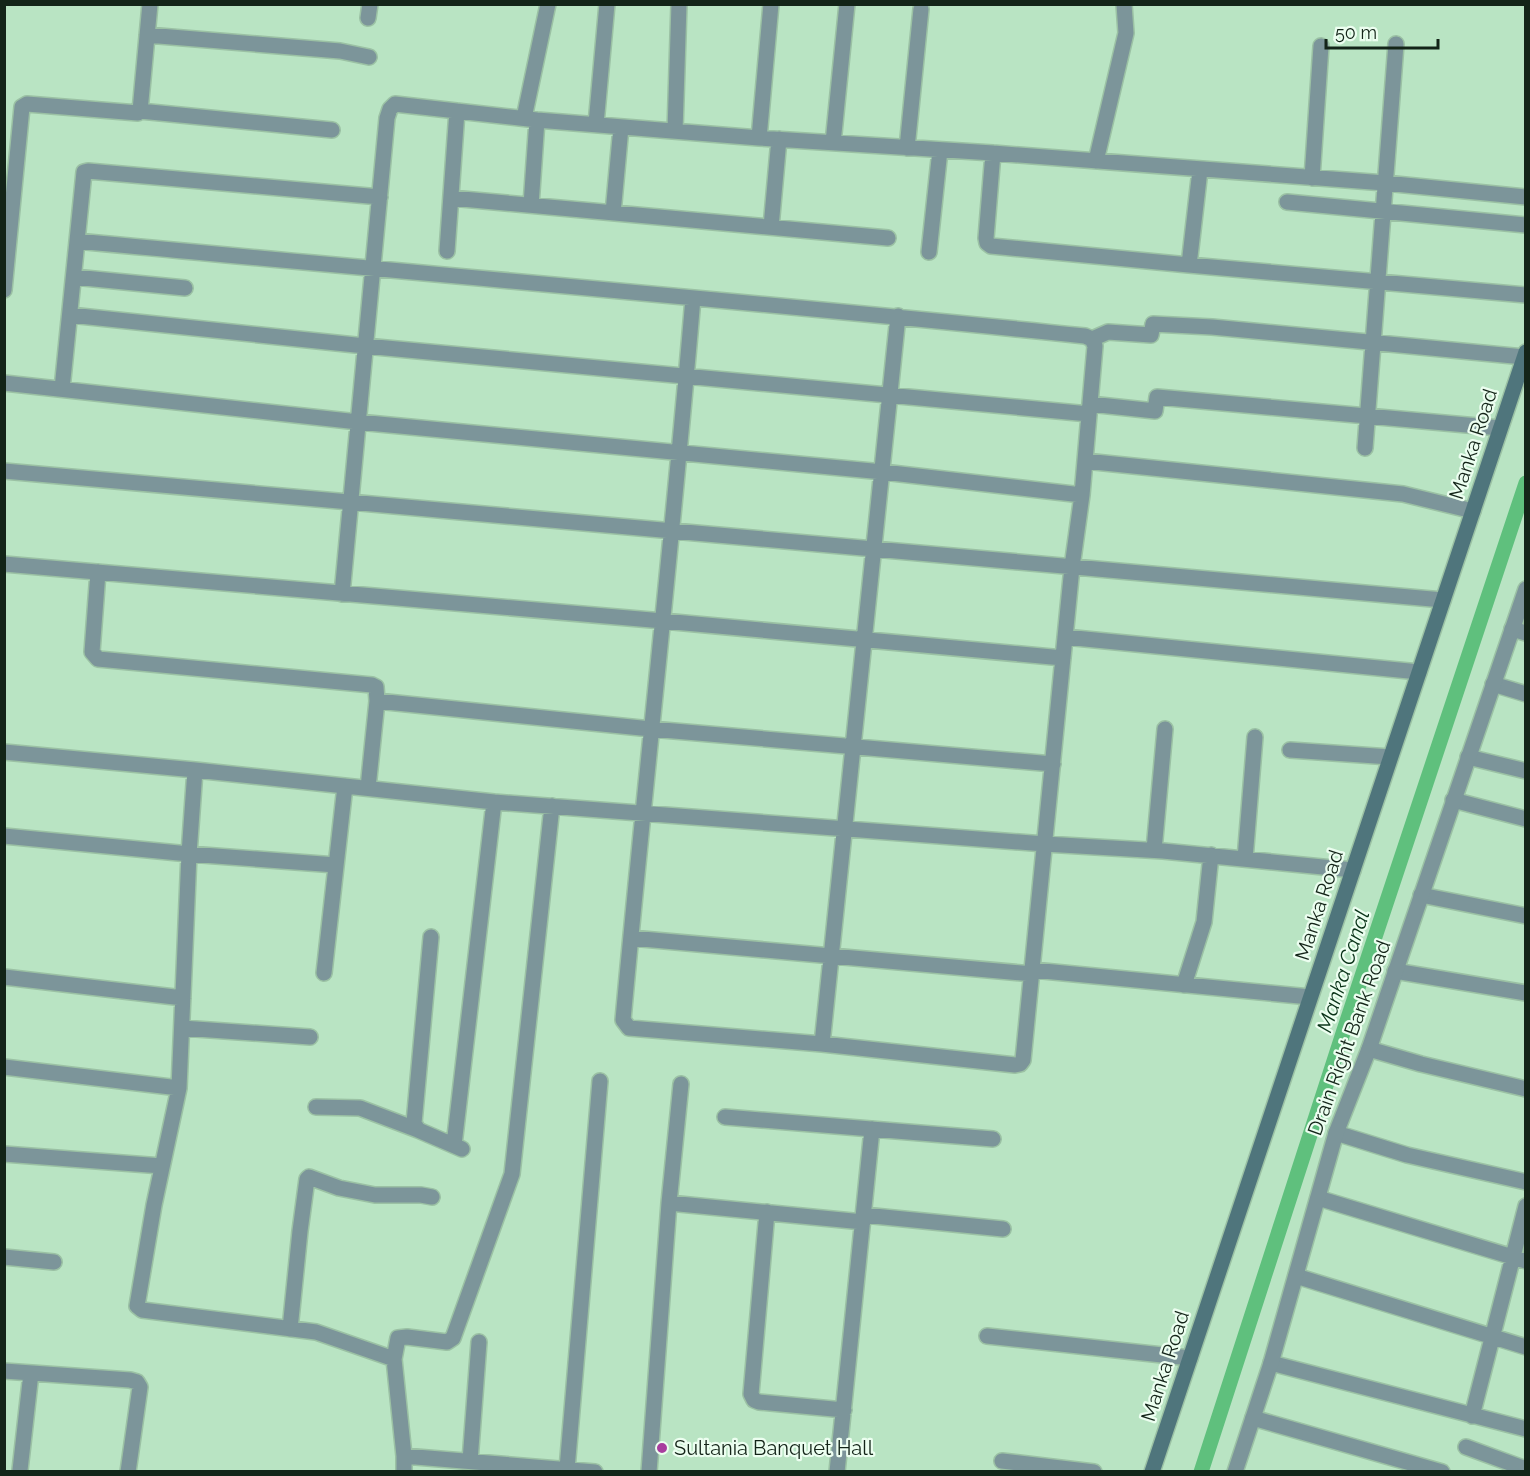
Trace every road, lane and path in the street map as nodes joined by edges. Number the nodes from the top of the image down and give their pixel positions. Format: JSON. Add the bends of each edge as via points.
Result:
{"nodes":[{"id":1,"x":150,"y":4,"type":"edge"},
{"id":2,"x":548,"y":4,"type":"edge"},
{"id":3,"x":607,"y":4,"type":"edge"},
{"id":4,"x":679,"y":4,"type":"edge"},
{"id":5,"x":771,"y":4,"type":"edge"},
{"id":6,"x":847,"y":4,"type":"edge"},
{"id":7,"x":1124,"y":4,"type":"edge"},
{"id":8,"x":921,"y":9,"type":"dead end"},
{"id":9,"x":147,"y":35,"type":"junction"},
{"id":10,"x":1396,"y":44,"type":"dead end"},
{"id":11,"x":1321,"y":46,"type":"dead end"},
{"id":12,"x":369,"y":57,"type":"dead end"},
{"id":13,"x":140,"y":111,"type":"junction"},
{"id":14,"x":457,"y":111,"type":"junction"},
{"id":15,"x":531,"y":119,"type":"junction"},
{"id":16,"x":596,"y":124,"type":"junction"},
{"id":17,"x":621,"y":127,"type":"junction"},
{"id":18,"x":332,"y":130,"type":"dead end"},
{"id":19,"x":675,"y":131,"type":"junction"},
{"id":20,"x":759,"y":138,"type":"junction"},
{"id":21,"x":779,"y":139,"type":"junction"},
{"id":22,"x":833,"y":143,"type":"junction"},
{"id":23,"x":907,"y":148,"type":"junction"},
{"id":24,"x":940,"y":150,"type":"junction"},
{"id":25,"x":993,"y":153,"type":"junction"},
{"id":26,"x":1096,"y":161,"type":"junction"},
{"id":27,"x":1200,"y":170,"type":"junction"},
{"id":28,"x":1312,"y":177,"type":"junction"},
{"id":29,"x":1385,"y":183,"type":"junction"},
{"id":30,"x":380,"y":197,"type":"junction"},
{"id":31,"x":451,"y":198,"type":"junction"},
{"id":32,"x":1526,"y":198,"type":"edge"},
{"id":33,"x":1287,"y":202,"type":"dead end"},
{"id":34,"x":531,"y":206,"type":"junction"},
{"id":35,"x":1383,"y":211,"type":"junction"},
{"id":36,"x":613,"y":213,"type":"junction"},
{"id":37,"x":1526,"y":225,"type":"edge"},
{"id":38,"x":771,"y":227,"type":"junction"},
{"id":39,"x":888,"y":238,"type":"dead end"},
{"id":40,"x":77,"y":241,"type":"junction"},
{"id":41,"x":447,"y":251,"type":"dead end"},
{"id":42,"x":929,"y":252,"type":"dead end"},
{"id":43,"x":1189,"y":265,"type":"junction"},
{"id":44,"x":372,"y":269,"type":"junction"},
{"id":45,"x":74,"y":277,"type":"junction"},
{"id":46,"x":1377,"y":283,"type":"junction"},
{"id":47,"x":185,"y":288,"type":"dead end"},
{"id":48,"x":4,"y":290,"type":"edge"},
{"id":49,"x":1526,"y":295,"type":"edge"},
{"id":50,"x":693,"y":297,"type":"junction"},
{"id":51,"x":70,"y":315,"type":"junction"},
{"id":52,"x":898,"y":316,"type":"junction"},
{"id":53,"x":1092,"y":339,"type":"junction"},
{"id":54,"x":1373,"y":342,"type":"junction"},
{"id":55,"x":365,"y":346,"type":"junction"},
{"id":56,"x":1525,"y":355,"type":"edge"},
{"id":57,"x":687,"y":377,"type":"junction"},
{"id":58,"x":4,"y":383,"type":"edge"},
{"id":59,"x":62,"y":389,"type":"junction"},
{"id":60,"x":891,"y":397,"type":"junction"},
{"id":61,"x":1090,"y":409,"type":"junction"},
{"id":62,"x":1368,"y":415,"type":"junction"},
{"id":63,"x":358,"y":422,"type":"junction"},
{"id":64,"x":1500,"y":428,"type":"junction"},
{"id":65,"x":1365,"y":448,"type":"dead end"},
{"id":66,"x":679,"y":453,"type":"junction"},
{"id":67,"x":1085,"y":461,"type":"junction"},
{"id":68,"x":4,"y":471,"type":"edge"},
{"id":69,"x":883,"y":472,"type":"junction"},
{"id":70,"x":1082,"y":495,"type":"junction"},
{"id":71,"x":351,"y":502,"type":"junction"},
{"id":72,"x":1473,"y":511,"type":"junction"},
{"id":73,"x":672,"y":531,"type":"junction"},
{"id":74,"x":875,"y":550,"type":"junction"},
{"id":75,"x":4,"y":564,"type":"edge"},
{"id":76,"x":1072,"y":567,"type":"junction"},
{"id":77,"x":98,"y":572,"type":"junction"},
{"id":78,"x":1526,"y":589,"type":"edge"},
{"id":79,"x":342,"y":594,"type":"junction"},
{"id":80,"x":1443,"y":600,"type":"junction"},
{"id":81,"x":663,"y":621,"type":"junction"},
{"id":82,"x":1519,"y":631,"type":"edge"},
{"id":83,"x":1065,"y":637,"type":"junction"},
{"id":84,"x":865,"y":641,"type":"junction"},
{"id":85,"x":1064,"y":658,"type":"junction"},
{"id":86,"x":1419,"y":672,"type":"junction"},
{"id":87,"x":1493,"y":684,"type":"junction"},
{"id":88,"x":1526,"y":694,"type":"edge"},
{"id":89,"x":377,"y":701,"type":"junction"},
{"id":90,"x":651,"y":729,"type":"junction"},
{"id":91,"x":1165,"y":729,"type":"dead end"},
{"id":92,"x":1255,"y":737,"type":"dead end"},
{"id":93,"x":853,"y":748,"type":"junction"},
{"id":94,"x":1290,"y":750,"type":"dead end"},
{"id":95,"x":4,"y":752,"type":"edge"},
{"id":96,"x":1390,"y":757,"type":"junction"},
{"id":97,"x":1468,"y":757,"type":"junction"},
{"id":98,"x":1053,"y":764,"type":"junction"},
{"id":99,"x":195,"y":770,"type":"junction"},
{"id":100,"x":1526,"y":771,"type":"edge"},
{"id":101,"x":345,"y":786,"type":"junction"},
{"id":102,"x":368,"y":789,"type":"junction"},
{"id":103,"x":1454,"y":800,"type":"junction"},
{"id":104,"x":494,"y":802,"type":"junction"},
{"id":105,"x":552,"y":807,"type":"junction"},
{"id":106,"x":642,"y":814,"type":"junction"},
{"id":107,"x":1526,"y":819,"type":"edge"},
{"id":108,"x":844,"y":828,"type":"junction"},
{"id":109,"x":4,"y":836,"type":"edge"},
{"id":110,"x":1045,"y":844,"type":"junction"},
{"id":111,"x":1154,"y":850,"type":"junction"},
{"id":112,"x":189,"y":854,"type":"junction"},
{"id":113,"x":1211,"y":855,"type":"junction"},
{"id":114,"x":1245,"y":859,"type":"junction"},
{"id":115,"x":336,"y":865,"type":"junction"},
{"id":116,"x":1353,"y":870,"type":"junction"},
{"id":117,"x":1421,"y":895,"type":"junction"},
{"id":118,"x":1526,"y":916,"type":"edge"},
{"id":119,"x":431,"y":937,"type":"dead end"},
{"id":120,"x":631,"y":938,"type":"junction"},
{"id":121,"x":831,"y":956,"type":"junction"},
{"id":122,"x":1395,"y":971,"type":"junction"},
{"id":123,"x":1033,"y":972,"type":"junction"},
{"id":124,"x":324,"y":973,"type":"dead end"},
{"id":125,"x":4,"y":977,"type":"edge"},
{"id":126,"x":1184,"y":985,"type":"junction"},
{"id":127,"x":1526,"y":993,"type":"edge"},
{"id":128,"x":1310,"y":997,"type":"junction"},
{"id":129,"x":183,"y":998,"type":"junction"},
{"id":130,"x":182,"y":1028,"type":"junction"},
{"id":131,"x":310,"y":1037,"type":"dead end"},
{"id":132,"x":822,"y":1044,"type":"junction"},
{"id":133,"x":1369,"y":1049,"type":"junction"},
{"id":134,"x":4,"y":1067,"type":"edge"},
{"id":135,"x":600,"y":1081,"type":"dead end"},
{"id":136,"x":681,"y":1084,"type":"dead end"},
{"id":137,"x":180,"y":1088,"type":"junction"},
{"id":138,"x":1526,"y":1089,"type":"edge"},
{"id":139,"x":316,"y":1107,"type":"dead end"},
{"id":140,"x":725,"y":1117,"type":"dead end"},
{"id":141,"x":872,"y":1129,"type":"junction"},
{"id":142,"x":418,"y":1130,"type":"junction"},
{"id":143,"x":1336,"y":1133,"type":"junction"},
{"id":144,"x":993,"y":1139,"type":"dead end"},
{"id":145,"x":4,"y":1154,"type":"edge"},
{"id":146,"x":162,"y":1166,"type":"junction"},
{"id":147,"x":1526,"y":1182,"type":"edge"},
{"id":148,"x":432,"y":1197,"type":"dead end"},
{"id":149,"x":1318,"y":1198,"type":"junction"},
{"id":150,"x":669,"y":1203,"type":"junction"},
{"id":151,"x":1526,"y":1206,"type":"edge"},
{"id":152,"x":767,"y":1212,"type":"junction"},
{"id":153,"x":864,"y":1219,"type":"junction"},
{"id":154,"x":1003,"y":1229,"type":"dead end"},
{"id":155,"x":4,"y":1257,"type":"edge"},
{"id":156,"x":1519,"y":1259,"type":"edge"},
{"id":157,"x":54,"y":1262,"type":"dead end"},
{"id":158,"x":1296,"y":1276,"type":"junction"},
{"id":159,"x":290,"y":1329,"type":"junction"},
{"id":160,"x":987,"y":1336,"type":"dead end"},
{"id":161,"x":1492,"y":1337,"type":"junction"},
{"id":162,"x":479,"y":1342,"type":"dead end"},
{"id":163,"x":1526,"y":1347,"type":"edge"},
{"id":164,"x":1190,"y":1358,"type":"junction"},
{"id":165,"x":394,"y":1359,"type":"junction"},
{"id":166,"x":1271,"y":1363,"type":"junction"},
{"id":167,"x":4,"y":1371,"type":"edge"},
{"id":168,"x":31,"y":1373,"type":"junction"},
{"id":169,"x":844,"y":1410,"type":"junction"},
{"id":170,"x":1472,"y":1416,"type":"junction"},
{"id":171,"x":1253,"y":1418,"type":"junction"},
{"id":172,"x":1526,"y":1430,"type":"edge"},
{"id":173,"x":1466,"y":1447,"type":"dead end"},
{"id":174,"x":404,"y":1456,"type":"junction"},
{"id":175,"x":470,"y":1461,"type":"junction"},
{"id":176,"x":1002,"y":1461,"type":"dead end"},
{"id":177,"x":567,"y":1469,"type":"junction"},
{"id":178,"x":1526,"y":1469,"type":"edge"},
{"id":179,"x":20,"y":1470,"type":"edge"},
{"id":180,"x":128,"y":1472,"type":"edge"},
{"id":181,"x":404,"y":1472,"type":"edge"},
{"id":182,"x":595,"y":1472,"type":"edge"},
{"id":183,"x":649,"y":1472,"type":"edge"},
{"id":184,"x":837,"y":1472,"type":"edge"},
{"id":185,"x":1094,"y":1472,"type":"edge"},
{"id":186,"x":1152,"y":1472,"type":"edge"},
{"id":187,"x":1235,"y":1472,"type":"edge"},
{"id":188,"x":1442,"y":1472,"type":"edge"}],
"edges":[{"from":1,"to":9,"type":"street"},
{"from":2,"to":15,"type":"street"},
{"from":3,"to":16,"type":"street"},
{"from":4,"to":19,"type":"street"},
{"from":5,"to":20,"type":"street"},
{"from":6,"to":22,"type":"street"},
{"from":7,"to":26,"type":"street","via":[[1126,33]]},
{"from":8,"to":23,"type":"street"},
{"from":9,"to":12,"type":"street","via":[[340,51]]},
{"from":9,"to":13,"type":"street"},
{"from":10,"to":29,"type":"street"},
{"from":11,"to":28,"type":"street"},
{"from":13,"to":18,"type":"street"},
{"from":13,"to":48,"type":"street","via":[[134,114],[27,104],[22,107]]},
{"from":14,"to":15,"type":"street"},
{"from":14,"to":30,"type":"street","via":[[395,104],[390,109]]},
{"from":14,"to":31,"type":"street"},
{"from":15,"to":16,"type":"street"},
{"from":15,"to":34,"type":"street"},
{"from":16,"to":17,"type":"street"},
{"from":17,"to":19,"type":"street"},
{"from":17,"to":36,"type":"street"},
{"from":19,"to":20,"type":"street"},
{"from":20,"to":21,"type":"street"},
{"from":21,"to":22,"type":"street"},
{"from":21,"to":38,"type":"street"},
{"from":22,"to":23,"type":"street"},
{"from":23,"to":24,"type":"street"},
{"from":24,"to":25,"type":"street"},
{"from":24,"to":42,"type":"street"},
{"from":25,"to":26,"type":"street"},
{"from":25,"to":43,"type":"street","via":[[986,238],[992,246]]},
{"from":26,"to":27,"type":"street"},
{"from":27,"to":28,"type":"street"},
{"from":27,"to":43,"type":"street"},
{"from":28,"to":29,"type":"street"},
{"from":29,"to":32,"type":"street"},
{"from":29,"to":35,"type":"street"},
{"from":30,"to":40,"type":"street","via":[[88,171],[82,176]]},
{"from":30,"to":44,"type":"street"},
{"from":31,"to":34,"type":"street"},
{"from":31,"to":41,"type":"street"},
{"from":33,"to":35,"type":"street"},
{"from":34,"to":36,"type":"street"},
{"from":35,"to":37,"type":"street"},
{"from":35,"to":46,"type":"street"},
{"from":36,"to":38,"type":"street"},
{"from":38,"to":39,"type":"street"},
{"from":40,"to":44,"type":"street"},
{"from":40,"to":45,"type":"street"},
{"from":43,"to":46,"type":"street"},
{"from":44,"to":50,"type":"street"},
{"from":44,"to":55,"type":"street"},
{"from":45,"to":47,"type":"street"},
{"from":45,"to":51,"type":"street"},
{"from":46,"to":49,"type":"street"},
{"from":46,"to":54,"type":"street"},
{"from":50,"to":52,"type":"street"},
{"from":50,"to":57,"type":"street"},
{"from":51,"to":55,"type":"street"},
{"from":51,"to":59,"type":"street"},
{"from":52,"to":53,"type":"street"},
{"from":52,"to":60,"type":"street"},
{"from":53,"to":54,"type":"street","via":[[1108,332],[1151,335],[1153,324]]},
{"from":53,"to":61,"type":"street","via":[[1095,346]]},
{"from":54,"to":56,"type":"street"},
{"from":54,"to":62,"type":"street"},
{"from":55,"to":57,"type":"street"},
{"from":55,"to":63,"type":"street"},
{"from":56,"to":64,"type":"main road","name":"Manka Road"},
{"from":57,"to":60,"type":"street"},
{"from":57,"to":66,"type":"street"},
{"from":58,"to":59,"type":"street"},
{"from":59,"to":63,"type":"street"},
{"from":60,"to":61,"type":"street"},
{"from":60,"to":69,"type":"street"},
{"from":61,"to":62,"type":"street","via":[[1155,411],[1157,397]]},
{"from":61,"to":67,"type":"street"},
{"from":62,"to":64,"type":"street"},
{"from":62,"to":65,"type":"street"},
{"from":63,"to":66,"type":"street"},
{"from":63,"to":71,"type":"street"},
{"from":64,"to":72,"type":"main road","name":"Manka Road"},
{"from":66,"to":69,"type":"street"},
{"from":66,"to":73,"type":"street"},
{"from":67,"to":70,"type":"street"},
{"from":67,"to":72,"type":"street","via":[[1403,494]]},
{"from":68,"to":71,"type":"street"},
{"from":69,"to":70,"type":"street"},
{"from":69,"to":74,"type":"street"},
{"from":70,"to":76,"type":"street"},
{"from":71,"to":73,"type":"street"},
{"from":71,"to":79,"type":"street"},
{"from":72,"to":80,"type":"main road","name":"Manka Road"},
{"from":73,"to":74,"type":"street"},
{"from":73,"to":81,"type":"street"},
{"from":74,"to":76,"type":"street"},
{"from":74,"to":84,"type":"street"},
{"from":75,"to":77,"type":"street"},
{"from":76,"to":80,"type":"street"},
{"from":76,"to":83,"type":"street"},
{"from":77,"to":79,"type":"street"},
{"from":77,"to":89,"type":"street","via":[[93,656],[372,685]]},
{"from":78,"to":82,"type":"street","name":"Drain Right Bank Road"},
{"from":79,"to":81,"type":"street"},
{"from":80,"to":86,"type":"main road","name":"Manka Road"},
{"from":81,"to":84,"type":"street"},
{"from":81,"to":90,"type":"street"},
{"from":82,"to":87,"type":"street","name":"Drain Right Bank Road"},
{"from":83,"to":85,"type":"street"},
{"from":83,"to":86,"type":"street"},
{"from":84,"to":85,"type":"street"},
{"from":84,"to":93,"type":"street"},
{"from":85,"to":98,"type":"street"},
{"from":86,"to":96,"type":"main road","name":"Manka Road"},
{"from":87,"to":88,"type":"street"},
{"from":87,"to":97,"type":"street","name":"Drain Right Bank Road"},
{"from":89,"to":90,"type":"street"},
{"from":89,"to":102,"type":"street"},
{"from":90,"to":93,"type":"street"},
{"from":90,"to":106,"type":"street"},
{"from":91,"to":111,"type":"street"},
{"from":92,"to":114,"type":"street"},
{"from":93,"to":98,"type":"street"},
{"from":93,"to":108,"type":"street"},
{"from":94,"to":96,"type":"street"},
{"from":95,"to":99,"type":"street"},
{"from":96,"to":116,"type":"main road","name":"Manka Road"},
{"from":97,"to":100,"type":"street"},
{"from":97,"to":103,"type":"street","name":"Drain Right Bank Road"},
{"from":98,"to":110,"type":"street"},
{"from":99,"to":101,"type":"street"},
{"from":99,"to":112,"type":"street"},
{"from":101,"to":102,"type":"street"},
{"from":101,"to":115,"type":"street"},
{"from":102,"to":104,"type":"street"},
{"from":103,"to":107,"type":"street"},
{"from":103,"to":117,"type":"street","name":"Drain Right Bank Road"},
{"from":104,"to":105,"type":"street"},
{"from":104,"to":142,"type":"street","via":[[458,1147]]},
{"from":105,"to":106,"type":"street"},
{"from":105,"to":165,"type":"street","via":[[512,1174],[453,1338],[447,1342],[398,1338]]},
{"from":106,"to":108,"type":"street"},
{"from":106,"to":120,"type":"street"},
{"from":108,"to":110,"type":"street"},
{"from":108,"to":121,"type":"street"},
{"from":109,"to":112,"type":"street"},
{"from":110,"to":111,"type":"street"},
{"from":110,"to":123,"type":"street"},
{"from":111,"to":113,"type":"street"},
{"from":112,"to":115,"type":"street"},
{"from":112,"to":129,"type":"street"},
{"from":113,"to":114,"type":"street"},
{"from":113,"to":126,"type":"street","via":[[1204,922]]},
{"from":114,"to":116,"type":"street"},
{"from":115,"to":124,"type":"street"},
{"from":116,"to":128,"type":"main road","name":"Manka Road"},
{"from":117,"to":118,"type":"street"},
{"from":117,"to":122,"type":"street","name":"Drain Right Bank Road"},
{"from":119,"to":142,"type":"street","via":[[414,1123]]},
{"from":120,"to":121,"type":"street"},
{"from":120,"to":132,"type":"street","via":[[623,1020],[629,1028]]},
{"from":121,"to":123,"type":"street"},
{"from":121,"to":132,"type":"street"},
{"from":122,"to":127,"type":"street"},
{"from":122,"to":133,"type":"street","name":"Drain Right Bank Road"},
{"from":123,"to":126,"type":"street"},
{"from":123,"to":132,"type":"street","via":[[1020,1064]]},
{"from":125,"to":129,"type":"street"},
{"from":126,"to":128,"type":"street"},
{"from":128,"to":164,"type":"main road","name":"Manka Road"},
{"from":129,"to":130,"type":"street"},
{"from":130,"to":131,"type":"street"},
{"from":130,"to":137,"type":"street"},
{"from":133,"to":138,"type":"street"},
{"from":133,"to":143,"type":"street","name":"Drain Right Bank Road"},
{"from":134,"to":137,"type":"street"},
{"from":135,"to":177,"type":"street"},
{"from":136,"to":150,"type":"street"},
{"from":137,"to":146,"type":"street"},
{"from":139,"to":142,"type":"street","via":[[360,1108]]},
{"from":140,"to":141,"type":"street"},
{"from":141,"to":144,"type":"street"},
{"from":141,"to":153,"type":"street"},
{"from":143,"to":147,"type":"street","via":[[1407,1155]]},
{"from":143,"to":149,"type":"street","name":"Drain Right Bank Road"},
{"from":145,"to":146,"type":"street"},
{"from":146,"to":159,"type":"street","via":[[137,1306],[141,1310]]},
{"from":148,"to":159,"type":"street","via":[[375,1196],[312,1177],[307,1179]]},
{"from":149,"to":156,"type":"street"},
{"from":149,"to":158,"type":"street","name":"Drain Right Bank Road"},
{"from":150,"to":152,"type":"street"},
{"from":150,"to":183,"type":"street"},
{"from":151,"to":156,"type":"street"},
{"from":152,"to":153,"type":"street"},
{"from":152,"to":169,"type":"street","via":[[751,1394],[759,1402]]},
{"from":153,"to":154,"type":"street"},
{"from":153,"to":169,"type":"street"},
{"from":155,"to":157,"type":"street"},
{"from":156,"to":161,"type":"street"},
{"from":158,"to":161,"type":"street"},
{"from":158,"to":166,"type":"street","name":"Drain Right Bank Road"},
{"from":159,"to":165,"type":"street","via":[[316,1332]]},
{"from":160,"to":164,"type":"street"},
{"from":161,"to":163,"type":"street"},
{"from":161,"to":170,"type":"street"},
{"from":162,"to":175,"type":"street"},
{"from":164,"to":186,"type":"main road","name":"Manka Road"},
{"from":165,"to":174,"type":"street"},
{"from":166,"to":170,"type":"street"},
{"from":166,"to":171,"type":"street","name":"Drain Right Bank Road"},
{"from":167,"to":168,"type":"street"},
{"from":168,"to":179,"type":"street"},
{"from":168,"to":180,"type":"street","via":[[136,1382],[140,1387]]},
{"from":169,"to":184,"type":"street"},
{"from":170,"to":172,"type":"street"},
{"from":171,"to":187,"type":"street","name":"Drain Right Bank Road"},
{"from":171,"to":188,"type":"street"},
{"from":173,"to":178,"type":"street"},
{"from":174,"to":175,"type":"street"},
{"from":174,"to":181,"type":"street"},
{"from":175,"to":177,"type":"street"},
{"from":176,"to":185,"type":"street"},
{"from":177,"to":182,"type":"street"}]}
